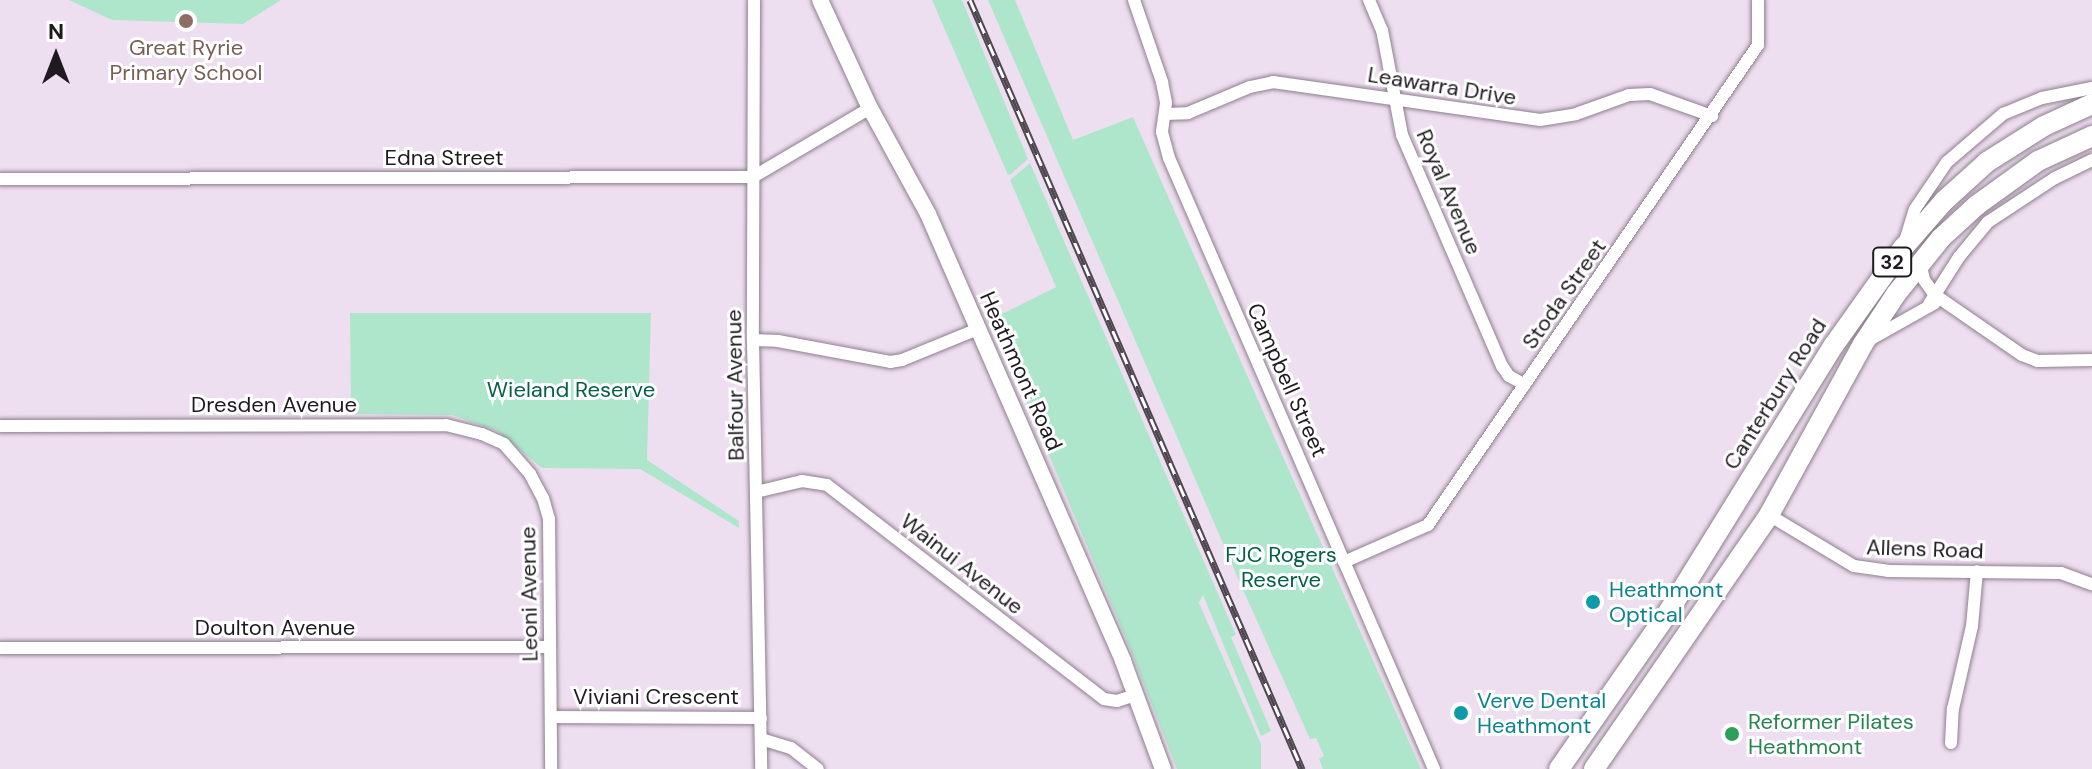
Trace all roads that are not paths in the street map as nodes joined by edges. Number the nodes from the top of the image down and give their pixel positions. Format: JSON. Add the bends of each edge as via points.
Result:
{"nodes":[{"id":1,"x":754,"y":0,"type":"edge"},
{"id":2,"x":820,"y":0,"type":"edge"},
{"id":3,"x":1134,"y":0,"type":"edge"},
{"id":4,"x":1369,"y":0,"type":"edge"},
{"id":5,"x":1758,"y":0,"type":"edge"},
{"id":6,"x":2092,"y":88,"type":"edge"},
{"id":7,"x":1395,"y":99,"type":"junction"},
{"id":8,"x":2092,"y":104,"type":"edge"},
{"id":9,"x":870,"y":108,"type":"junction"},
{"id":10,"x":1165,"y":114,"type":"junction"},
{"id":11,"x":1712,"y":116,"type":"junction"},
{"id":12,"x":2092,"y":136,"type":"edge"},
{"id":13,"x":2092,"y":160,"type":"edge"},
{"id":14,"x":753,"y":177,"type":"junction"},
{"id":15,"x":0,"y":179,"type":"edge"},
{"id":16,"x":1903,"y":248,"type":"junction"},
{"id":17,"x":1920,"y":262,"type":"junction"},
{"id":18,"x":1932,"y":300,"type":"junction"},
{"id":19,"x":978,"y":329,"type":"junction"},
{"id":20,"x":753,"y":340,"type":"junction"},
{"id":21,"x":1863,"y":344,"type":"junction"},
{"id":22,"x":2092,"y":360,"type":"edge"},
{"id":23,"x":1525,"y":385,"type":"junction"},
{"id":24,"x":0,"y":426,"type":"edge"},
{"id":25,"x":530,"y":474,"type":"joint"},
{"id":26,"x":756,"y":492,"type":"junction"},
{"id":27,"x":1739,"y":497,"type":"junction"},
{"id":28,"x":1769,"y":515,"type":"junction"},
{"id":29,"x":1344,"y":562,"type":"junction"},
{"id":30,"x":1977,"y":571,"type":"junction"},
{"id":31,"x":2092,"y":584,"type":"edge"},
{"id":32,"x":550,"y":647,"type":"junction"},
{"id":33,"x":0,"y":648,"type":"edge"},
{"id":34,"x":1136,"y":695,"type":"junction"},
{"id":35,"x":1600,"y":708,"type":"junction"},
{"id":36,"x":551,"y":717,"type":"junction"},
{"id":37,"x":761,"y":718,"type":"junction"},
{"id":38,"x":1624,"y":724,"type":"junction"},
{"id":39,"x":761,"y":739,"type":"junction"},
{"id":40,"x":1951,"y":743,"type":"dead end"},
{"id":41,"x":551,"y":769,"type":"edge"},
{"id":42,"x":761,"y":769,"type":"edge"},
{"id":43,"x":818,"y":769,"type":"edge"},
{"id":44,"x":1163,"y":769,"type":"edge"},
{"id":45,"x":1434,"y":769,"type":"edge"},
{"id":46,"x":1559,"y":769,"type":"edge"},
{"id":47,"x":1594,"y":769,"type":"edge"}],
"edges":[{"from":1,"to":14,"type":"street","name":"Balfour Avenue"},
{"from":2,"to":9,"type":"street","name":"Heathmont Road"},
{"from":3,"to":10,"type":"street","name":"Campbell Street","via":[[1162,82]]},
{"from":4,"to":7,"type":"street","name":"Royal Avenue","via":[[1382,30]]},
{"from":5,"to":11,"type":"street","name":"Stoda Street","via":[[1758,45]]},
{"from":6,"to":16,"type":"street","via":[[2042,98],[2003,114],[1947,162],[1915,209]]},
{"from":7,"to":10,"type":"street","name":"Leawarra Drive","via":[[1273,82],[1188,113]]},
{"from":7,"to":11,"type":"street","name":"Leawarra Drive","via":[[1540,120],[1650,94]]},
{"from":7,"to":23,"type":"street","name":"Royal Avenue","via":[[1402,135],[1502,366]]},
{"from":8,"to":16,"type":"main road","name":"Canterbury Road","number":"32","via":[[1987,162]]},
{"from":9,"to":14,"type":"street"},
{"from":9,"to":19,"type":"street","name":"Heathmont Road","via":[[924,206]]},
{"from":10,"to":29,"type":"street","name":"Campbell Street","via":[[1162,132],[1169,158]]},
{"from":11,"to":23,"type":"street","name":"Stoda Street"},
{"from":12,"to":17,"type":"main road","number":"32","via":[[2053,153],[1998,189],[1960,219]]},
{"from":13,"to":18,"type":"street","via":[[1988,222]]},
{"from":14,"to":15,"type":"street","name":"Edna Street"},
{"from":14,"to":20,"type":"street","name":"Balfour Avenue"},
{"from":16,"to":27,"type":"main road","name":"Canterbury Road","number":"32","via":[[1834,345]]},
{"from":17,"to":18,"type":"street"},
{"from":17,"to":21,"type":"main road","number":"32"},
{"from":18,"to":21,"type":"street"},
{"from":18,"to":22,"type":"street","via":[[1946,303],[2022,355],[2038,361]]},
{"from":19,"to":20,"type":"street","via":[[890,362]]},
{"from":19,"to":34,"type":"street","name":"Heathmont Road"},
{"from":20,"to":26,"type":"street","name":"Balfour Avenue"},
{"from":21,"to":28,"type":"main road","number":"32"},
{"from":23,"to":29,"type":"street","name":"Stoda Street","via":[[1428,525]]},
{"from":24,"to":25,"type":"street","name":"Dresden Avenue","via":[[446,425],[504,444]]},
{"from":25,"to":32,"type":"street","name":"Leoni Avenue","via":[[549,519]]},
{"from":26,"to":34,"type":"street","name":"Wainui Avenue","via":[[802,481],[827,485],[1104,699]]},
{"from":26,"to":37,"type":"street","name":"Balfour Avenue"},
{"from":27,"to":28,"type":"main road"},
{"from":27,"to":35,"type":"main road","name":"Canterbury Road","number":"32","via":[[1667,614]]},
{"from":28,"to":30,"type":"street","name":"Allens Road","via":[[1854,566]]},
{"from":28,"to":38,"type":"main road","number":"32"},
{"from":29,"to":45,"type":"street","name":"Campbell Street"},
{"from":30,"to":31,"type":"street","name":"Allens Road","via":[[2061,573]]},
{"from":30,"to":40,"type":"street"},
{"from":32,"to":33,"type":"street","name":"Doulton Avenue"},
{"from":32,"to":36,"type":"street","name":"Leoni Avenue"},
{"from":34,"to":44,"type":"street","name":"Heathmont Road"},
{"from":35,"to":38,"type":"main road"},
{"from":35,"to":46,"type":"main road","name":"Canterbury Road","number":"32"},
{"from":36,"to":37,"type":"street","name":"Viviani Crescent"},
{"from":36,"to":41,"type":"street","name":"Leoni Avenue"},
{"from":37,"to":39,"type":"street","name":"Balfour Avenue"},
{"from":38,"to":47,"type":"main road","number":"32"},
{"from":39,"to":42,"type":"street","name":"Balfour Avenue"},
{"from":39,"to":43,"type":"street","via":[[791,748]]}]}
